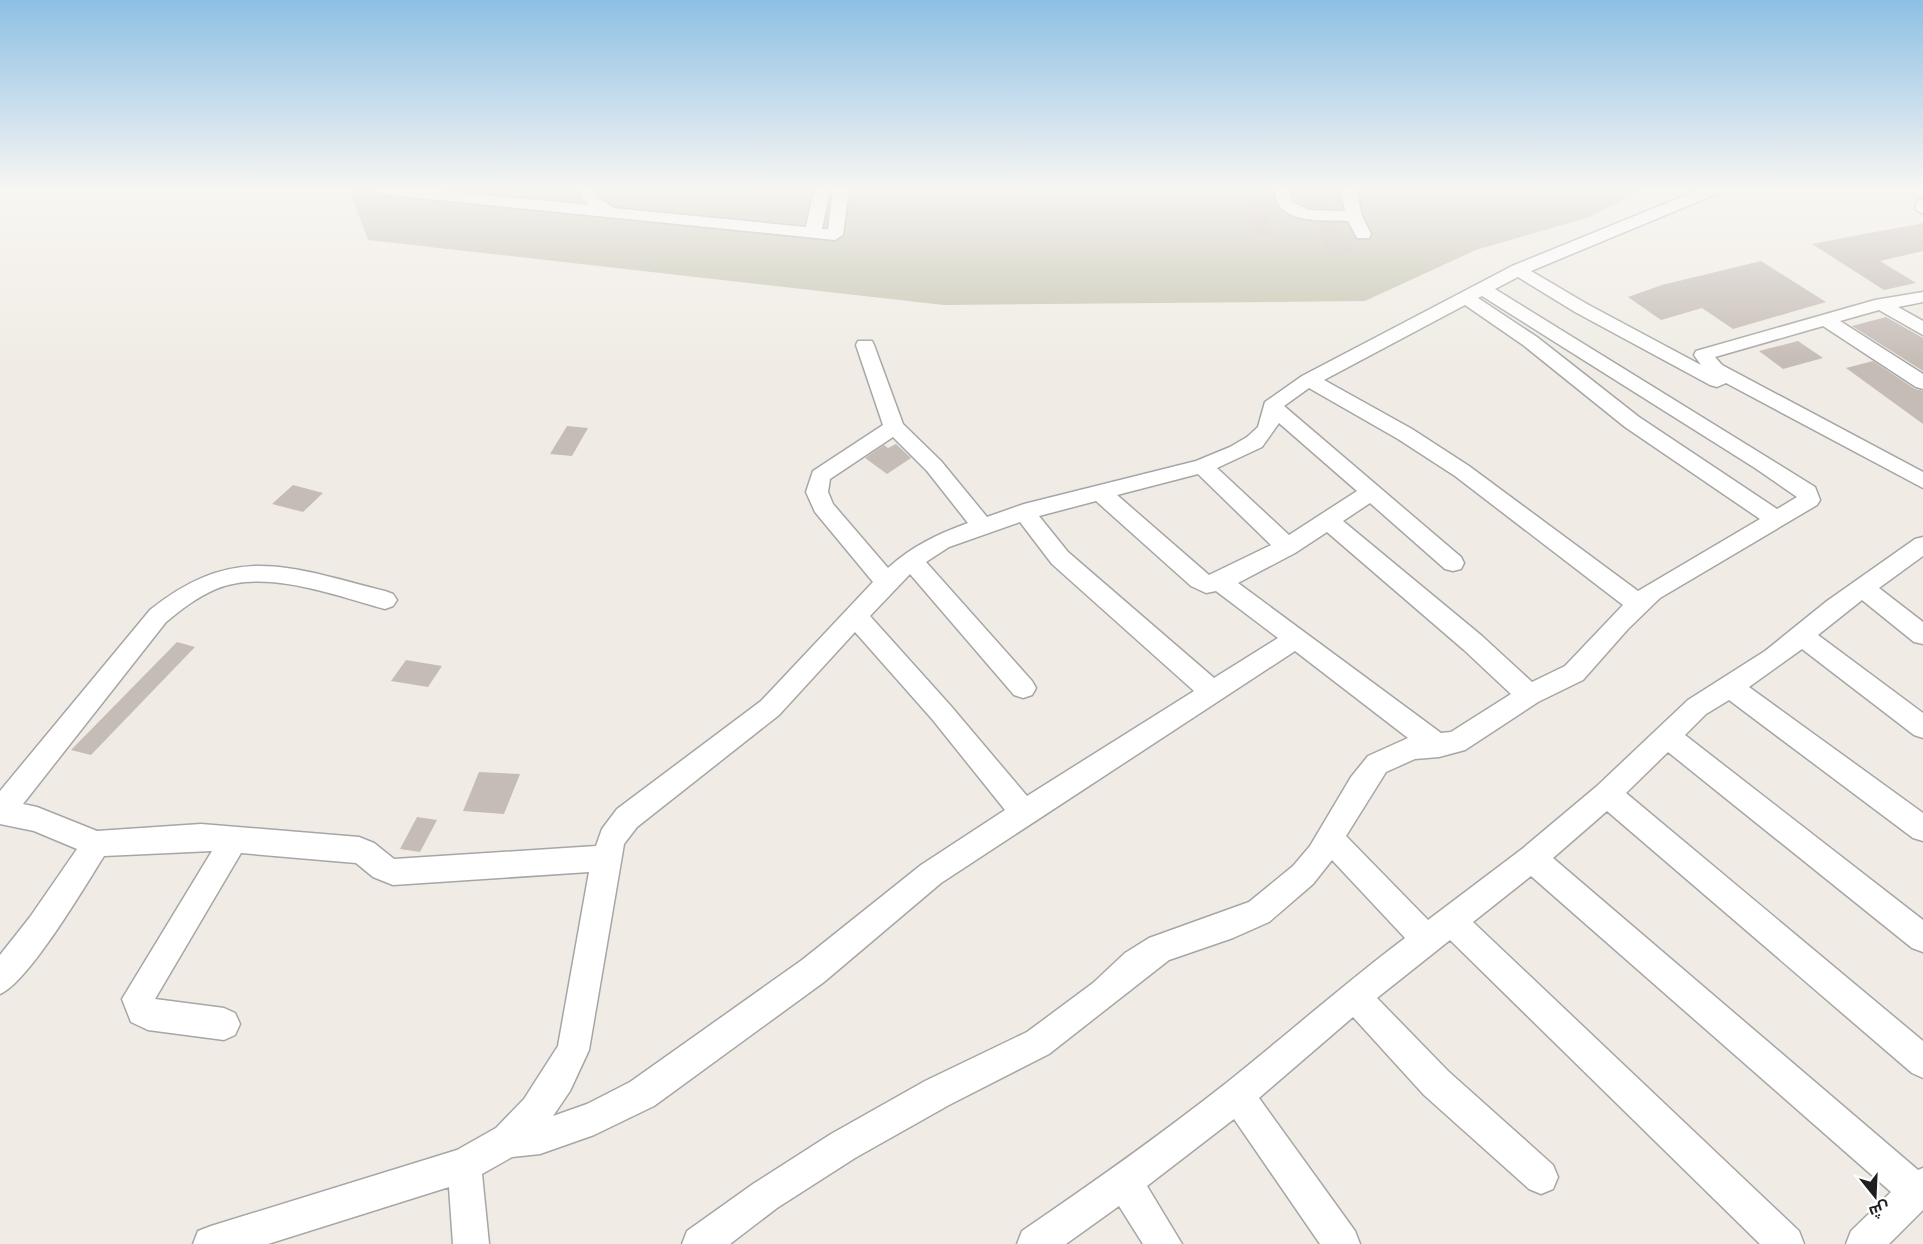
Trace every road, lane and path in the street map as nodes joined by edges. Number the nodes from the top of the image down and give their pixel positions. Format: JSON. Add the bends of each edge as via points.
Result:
{"nodes":[{"id":1,"x":1574,"y":247,"type":"edge"},
{"id":2,"x":1518,"y":270,"type":"junction"},
{"id":3,"x":1472,"y":292,"type":"junction"},
{"id":4,"x":1923,"y":297,"type":"edge"},
{"id":5,"x":1881,"y":304,"type":"junction"},
{"id":6,"x":1825,"y":320,"type":"junction"},
{"id":7,"x":1923,"y":329,"type":"edge"},
{"id":8,"x":865,"y":345,"type":"dead end"},
{"id":9,"x":1309,"y":380,"type":"junction"},
{"id":10,"x":1923,"y":383,"type":"edge"},
{"id":11,"x":1272,"y":406,"type":"junction"},
{"id":12,"x":894,"y":428,"type":"junction"},
{"id":13,"x":1202,"y":466,"type":"junction"},
{"id":14,"x":1920,"y":476,"type":"edge"},
{"id":15,"x":1098,"y":492,"type":"junction"},
{"id":16,"x":1372,"y":492,"type":"junction"},
{"id":17,"x":1923,"y":497,"type":"edge"},
{"id":18,"x":1024,"y":512,"type":"junction"},
{"id":19,"x":1777,"y":520,"type":"junction"},
{"id":20,"x":1328,"y":521,"type":"junction"},
{"id":21,"x":982,"y":525,"type":"junction"},
{"id":22,"x":1287,"y":547,"type":"junction"},
{"id":23,"x":1917,"y":557,"type":"edge"},
{"id":24,"x":911,"y":560,"type":"junction"},
{"id":25,"x":1453,"y":563,"type":"dead end"},
{"id":26,"x":887,"y":582,"type":"junction"},
{"id":27,"x":1220,"y":582,"type":"junction"},
{"id":28,"x":1862,"y":588,"type":"junction"},
{"id":29,"x":385,"y":600,"type":"dead end"},
{"id":30,"x":1639,"y":604,"type":"junction"},
{"id":31,"x":855,"y":616,"type":"junction"},
{"id":32,"x":1801,"y":635,"type":"junction"},
{"id":33,"x":1923,"y":635,"type":"edge"},
{"id":34,"x":1297,"y":638,"type":"junction"},
{"id":35,"x":1729,"y":686,"type":"junction"},
{"id":36,"x":1023,"y":688,"type":"dead end"},
{"id":37,"x":1212,"y":692,"type":"junction"},
{"id":38,"x":1529,"y":695,"type":"junction"},
{"id":39,"x":1923,"y":727,"type":"edge"},
{"id":40,"x":1666,"y":735,"type":"junction"},
{"id":41,"x":1438,"y":746,"type":"junction"},
{"id":42,"x":1607,"y":794,"type":"junction"},
{"id":43,"x":0,"y":812,"type":"edge"},
{"id":44,"x":1024,"y":813,"type":"junction"},
{"id":45,"x":1923,"y":829,"type":"edge"},
{"id":46,"x":235,"y":838,"type":"junction"},
{"id":47,"x":1330,"y":838,"type":"junction"},
{"id":48,"x":96,"y":844,"type":"junction"},
{"id":49,"x":606,"y":858,"type":"junction"},
{"id":50,"x":1532,"y":858,"type":"junction"},
{"id":51,"x":1438,"y":930,"type":"junction"},
{"id":52,"x":1923,"y":938,"type":"edge"},
{"id":53,"x":0,"y":979,"type":"edge"},
{"id":54,"x":1354,"y":996,"type":"junction"},
{"id":55,"x":224,"y":1024,"type":"dead end"},
{"id":56,"x":1923,"y":1062,"type":"edge"},
{"id":57,"x":1237,"y":1095,"type":"junction"},
{"id":58,"x":508,"y":1140,"type":"junction"},
{"id":59,"x":464,"y":1165,"type":"junction"},
{"id":60,"x":1541,"y":1178,"type":"dead end"},
{"id":61,"x":1124,"y":1182,"type":"junction"},
{"id":62,"x":1920,"y":1188,"type":"edge"},
{"id":63,"x":1036,"y":1243,"type":"edge"},
{"id":64,"x":211,"y":1244,"type":"edge"},
{"id":65,"x":471,"y":1244,"type":"edge"},
{"id":66,"x":700,"y":1244,"type":"edge"},
{"id":67,"x":1164,"y":1244,"type":"edge"},
{"id":68,"x":1342,"y":1244,"type":"edge"},
{"id":69,"x":1786,"y":1244,"type":"edge"},
{"id":70,"x":1864,"y":1244,"type":"edge"}],
"edges":[{"from":1,"to":2,"type":"street"},
{"from":2,"to":3,"type":"street"},
{"from":2,"to":17,"type":"street","via":[[1581,308],[1864,459]]},
{"from":3,"to":9,"type":"street"},
{"from":3,"to":19,"type":"street","via":[[1632,423]]},
{"from":3,"to":19,"type":"street","via":[[1585,350],[1807,492],[1807,502]]},
{"from":4,"to":5,"type":"street"},
{"from":5,"to":6,"type":"street"},
{"from":5,"to":7,"type":"street"},
{"from":6,"to":10,"type":"street"},
{"from":6,"to":14,"type":"street","via":[[1722,348],[1705,354],[1704,358],[1715,369]]},
{"from":8,"to":12,"type":"street"},
{"from":9,"to":11,"type":"street"},
{"from":9,"to":30,"type":"street","via":[[1462,471]]},
{"from":11,"to":13,"type":"street","via":[[1268,428],[1261,436]]},
{"from":11,"to":16,"type":"street"},
{"from":12,"to":21,"type":"street","via":[[934,466]]},
{"from":12,"to":26,"type":"street","via":[[820,476],[817,492],[823,507]]},
{"from":13,"to":15,"type":"street"},
{"from":13,"to":22,"type":"street"},
{"from":15,"to":18,"type":"street"},
{"from":15,"to":27,"type":"street","via":[[1199,580],[1206,584]]},
{"from":16,"to":20,"type":"street"},
{"from":16,"to":25,"type":"street"},
{"from":18,"to":21,"type":"street"},
{"from":18,"to":37,"type":"street","via":[[1060,558]]},
{"from":19,"to":30,"type":"street","via":[[1695,566]]},
{"from":20,"to":22,"type":"street"},
{"from":20,"to":38,"type":"street"},
{"from":21,"to":24,"type":"street","via":[[941,541]]},
{"from":22,"to":27,"type":"street"},
{"from":23,"to":28,"type":"street"},
{"from":24,"to":26,"type":"street"},
{"from":24,"to":36,"type":"street"},
{"from":26,"to":31,"type":"street"},
{"from":27,"to":34,"type":"street"},
{"from":28,"to":32,"type":"street"},
{"from":28,"to":33,"type":"street"},
{"from":29,"to":43,"type":"street","via":[[261,572],[233,574],[191,590],[159,616]]},
{"from":30,"to":38,"type":"street","via":[[1582,667]]},
{"from":31,"to":44,"type":"street"},
{"from":31,"to":49,"type":"street","via":[[770,708],[627,818],[612,838]]},
{"from":32,"to":35,"type":"street"},
{"from":32,"to":39,"type":"street"},
{"from":34,"to":37,"type":"street"},
{"from":34,"to":41,"type":"street"},
{"from":35,"to":40,"type":"street","via":[[1697,707]]},
{"from":35,"to":45,"type":"street"},
{"from":37,"to":44,"type":"street"},
{"from":38,"to":41,"type":"street","via":[[1456,742]]},
{"from":40,"to":42,"type":"street"},
{"from":40,"to":52,"type":"street"},
{"from":41,"to":47,"type":"street","via":[[1411,748],[1377,764],[1360,785]]},
{"from":42,"to":50,"type":"street"},
{"from":42,"to":56,"type":"street"},
{"from":43,"to":48,"type":"street","via":[[37,819]]},
{"from":44,"to":58,"type":"street","via":[[931,874],[813,971],[642,1094],[594,1118],[540,1137]]},
{"from":46,"to":48,"type":"street","via":[[175,837]]},
{"from":46,"to":49,"type":"street","via":[[359,850],[393,872]]},
{"from":46,"to":55,"type":"street","via":[[138,999],[141,1011],[148,1014]]},
{"from":47,"to":51,"type":"street"},
{"from":47,"to":66,"type":"street","via":[[1303,875],[1259,912],[1160,948],[1038,1043],[843,1146]]},
{"from":48,"to":53,"type":"street","via":[[41,927]]},
{"from":49,"to":58,"type":"street","via":[[573,1050],[536,1111]]},
{"from":50,"to":51,"type":"street"},
{"from":50,"to":62,"type":"street"},
{"from":51,"to":54,"type":"street"},
{"from":51,"to":69,"type":"street"},
{"from":54,"to":57,"type":"street"},
{"from":54,"to":60,"type":"street","via":[[1436,1083]]},
{"from":57,"to":61,"type":"street"},
{"from":57,"to":68,"type":"street"},
{"from":58,"to":59,"type":"street"},
{"from":59,"to":64,"type":"street"},
{"from":59,"to":65,"type":"street"},
{"from":61,"to":63,"type":"street"},
{"from":61,"to":67,"type":"street"},
{"from":62,"to":70,"type":"street"}]}
